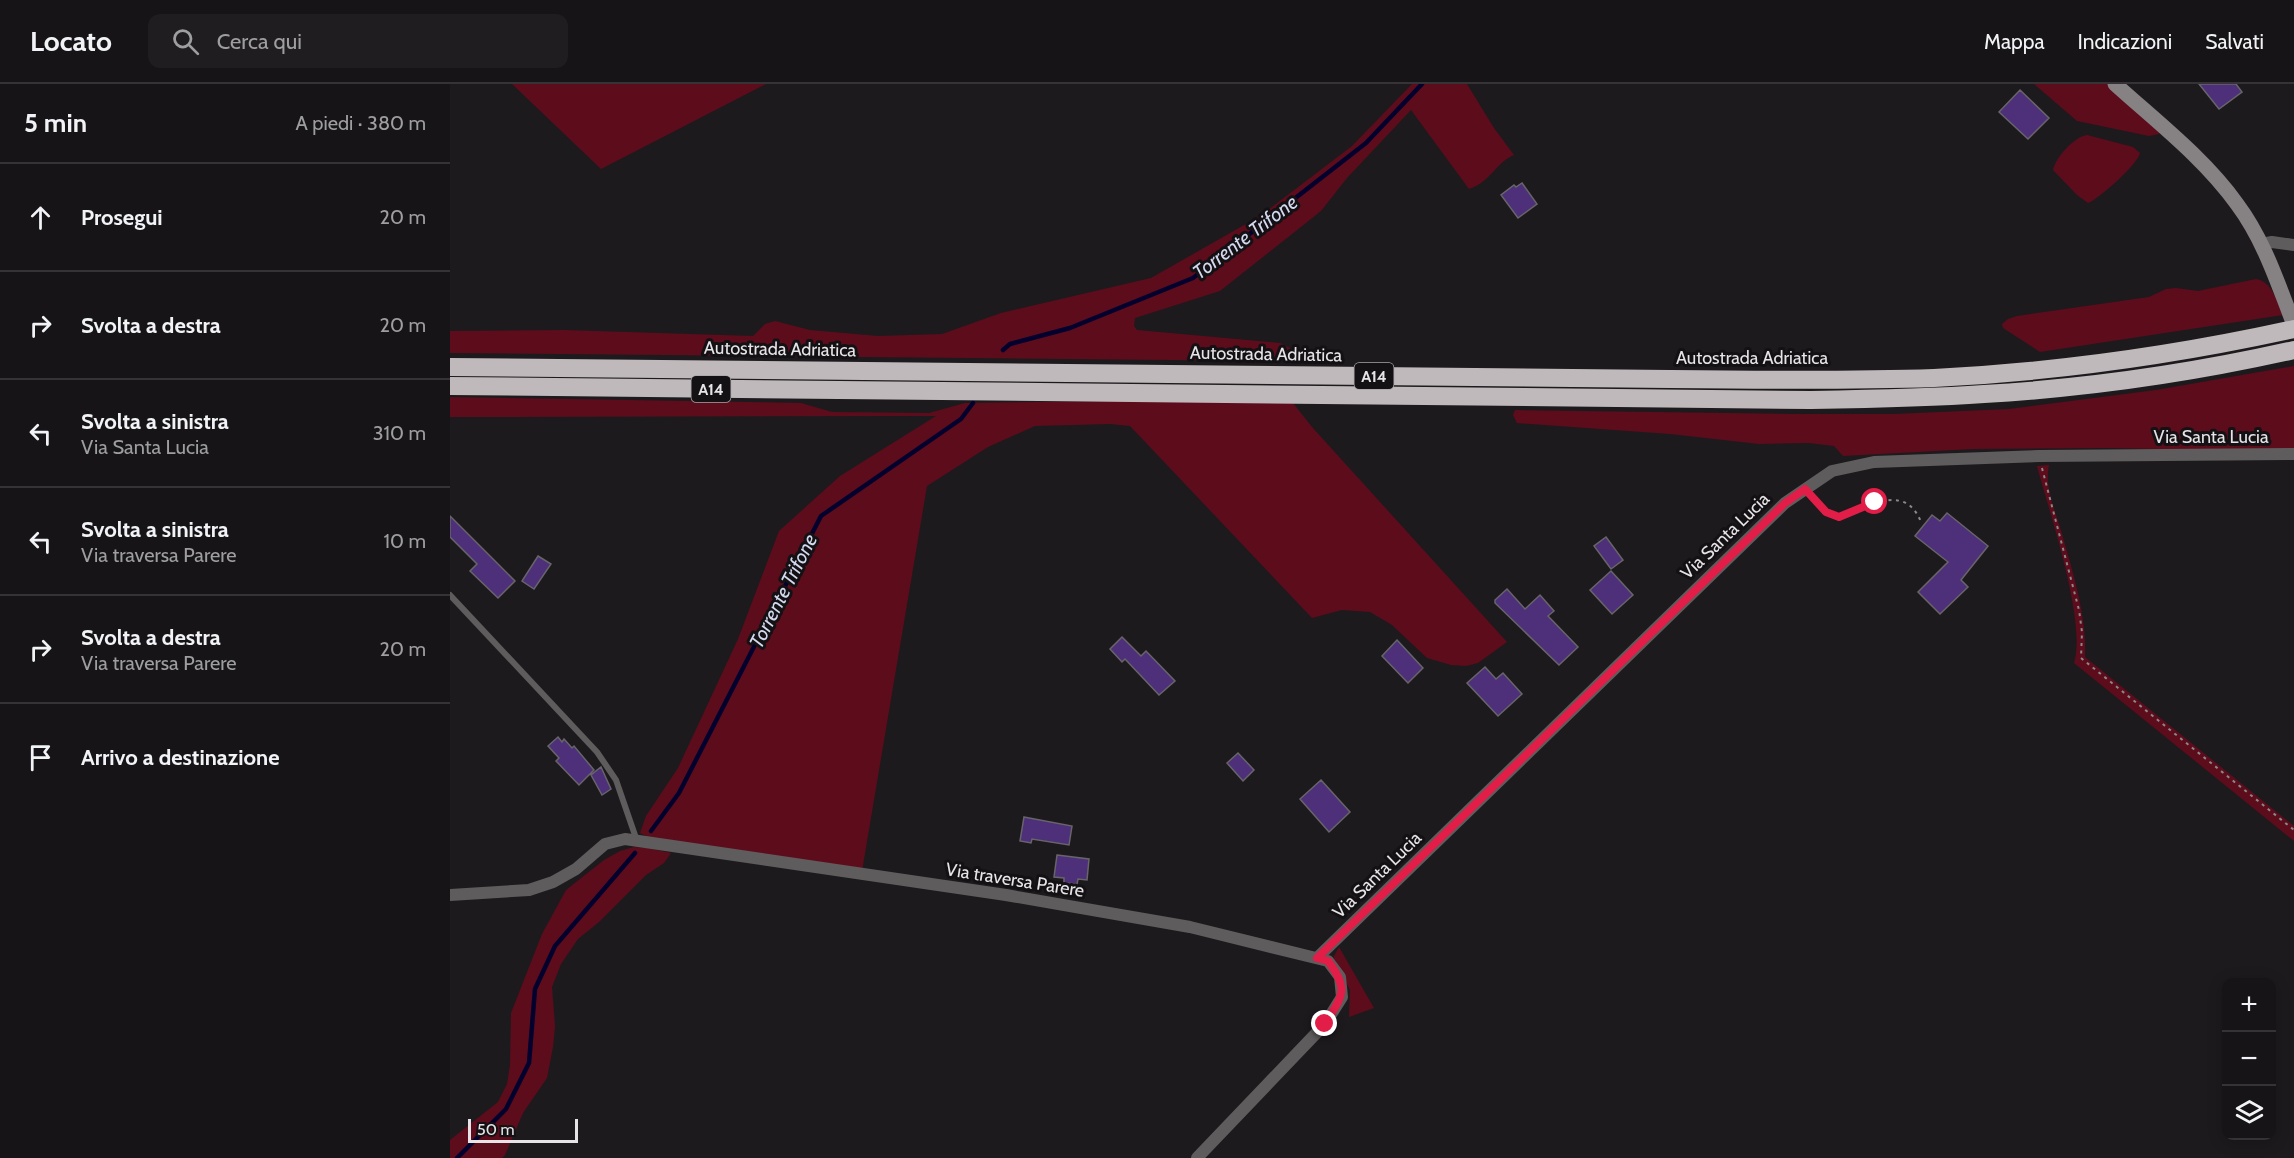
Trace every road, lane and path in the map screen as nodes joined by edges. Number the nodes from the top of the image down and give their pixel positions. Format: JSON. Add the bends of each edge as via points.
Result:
{"nodes":[{"id":1,"x":2115,"y":84,"type":"edge"},
{"id":2,"x":2261,"y":244,"type":"junction"},
{"id":3,"x":2294,"y":245,"type":"edge"},
{"id":4,"x":2294,"y":327,"type":"edge"},
{"id":5,"x":2294,"y":350,"type":"edge"},
{"id":6,"x":450,"y":367,"type":"edge"},
{"id":7,"x":450,"y":386,"type":"edge"},
{"id":8,"x":2294,"y":454,"type":"edge"},
{"id":9,"x":2039,"y":456,"type":"junction"},
{"id":10,"x":1805,"y":489,"type":"junction"},
{"id":11,"x":1921,"y":522,"type":"dead end"},
{"id":12,"x":450,"y":595,"type":"edge"},
{"id":13,"x":2294,"y":830,"type":"edge"},
{"id":14,"x":637,"y":841,"type":"junction"},
{"id":15,"x":450,"y":894,"type":"edge"},
{"id":16,"x":1317,"y":958,"type":"junction"},
{"id":17,"x":1197,"y":1158,"type":"edge"}],
"edges":[{"from":1,"to":2,"type":"main road","via":[[2207,167],[2238,204]]},
{"from":2,"to":3,"type":"street"},
{"from":2,"to":4,"type":"main road"},
{"from":4,"to":6,"type":"highway","name":"Autostrada Adriatica","number":"A14","via":[[2180,351],[2090,364],[1923,378],[1682,380]]},
{"from":5,"to":7,"type":"highway","number":"A14","via":[[2060,388],[1942,397],[1811,400]]},
{"from":8,"to":9,"type":"street","name":"Via Santa Lucia"},
{"from":9,"to":10,"type":"street","name":"Via Santa Lucia","via":[[1874,462],[1832,471]]},
{"from":9,"to":13,"type":"path","via":[[2079,610],[2080,658]]},
{"from":10,"to":11,"type":"path","via":[[1832,515],[1846,515],[1875,502],[1894,501],[1908,505]]},
{"from":10,"to":16,"type":"street","name":"Via Santa Lucia","via":[[1785,503]]},
{"from":12,"to":14,"type":"lane","via":[[597,752],[616,780]]},
{"from":14,"to":15,"type":"street","name":"Via traversa Parere","via":[[605,844],[576,870],[529,890]]},
{"from":14,"to":16,"type":"street","name":"Via traversa Parere","via":[[1179,925]]},
{"from":16,"to":17,"type":"street","name":"Via traversa Parere","via":[[1328,961],[1341,977],[1341,997],[1325,1024]]}]}
